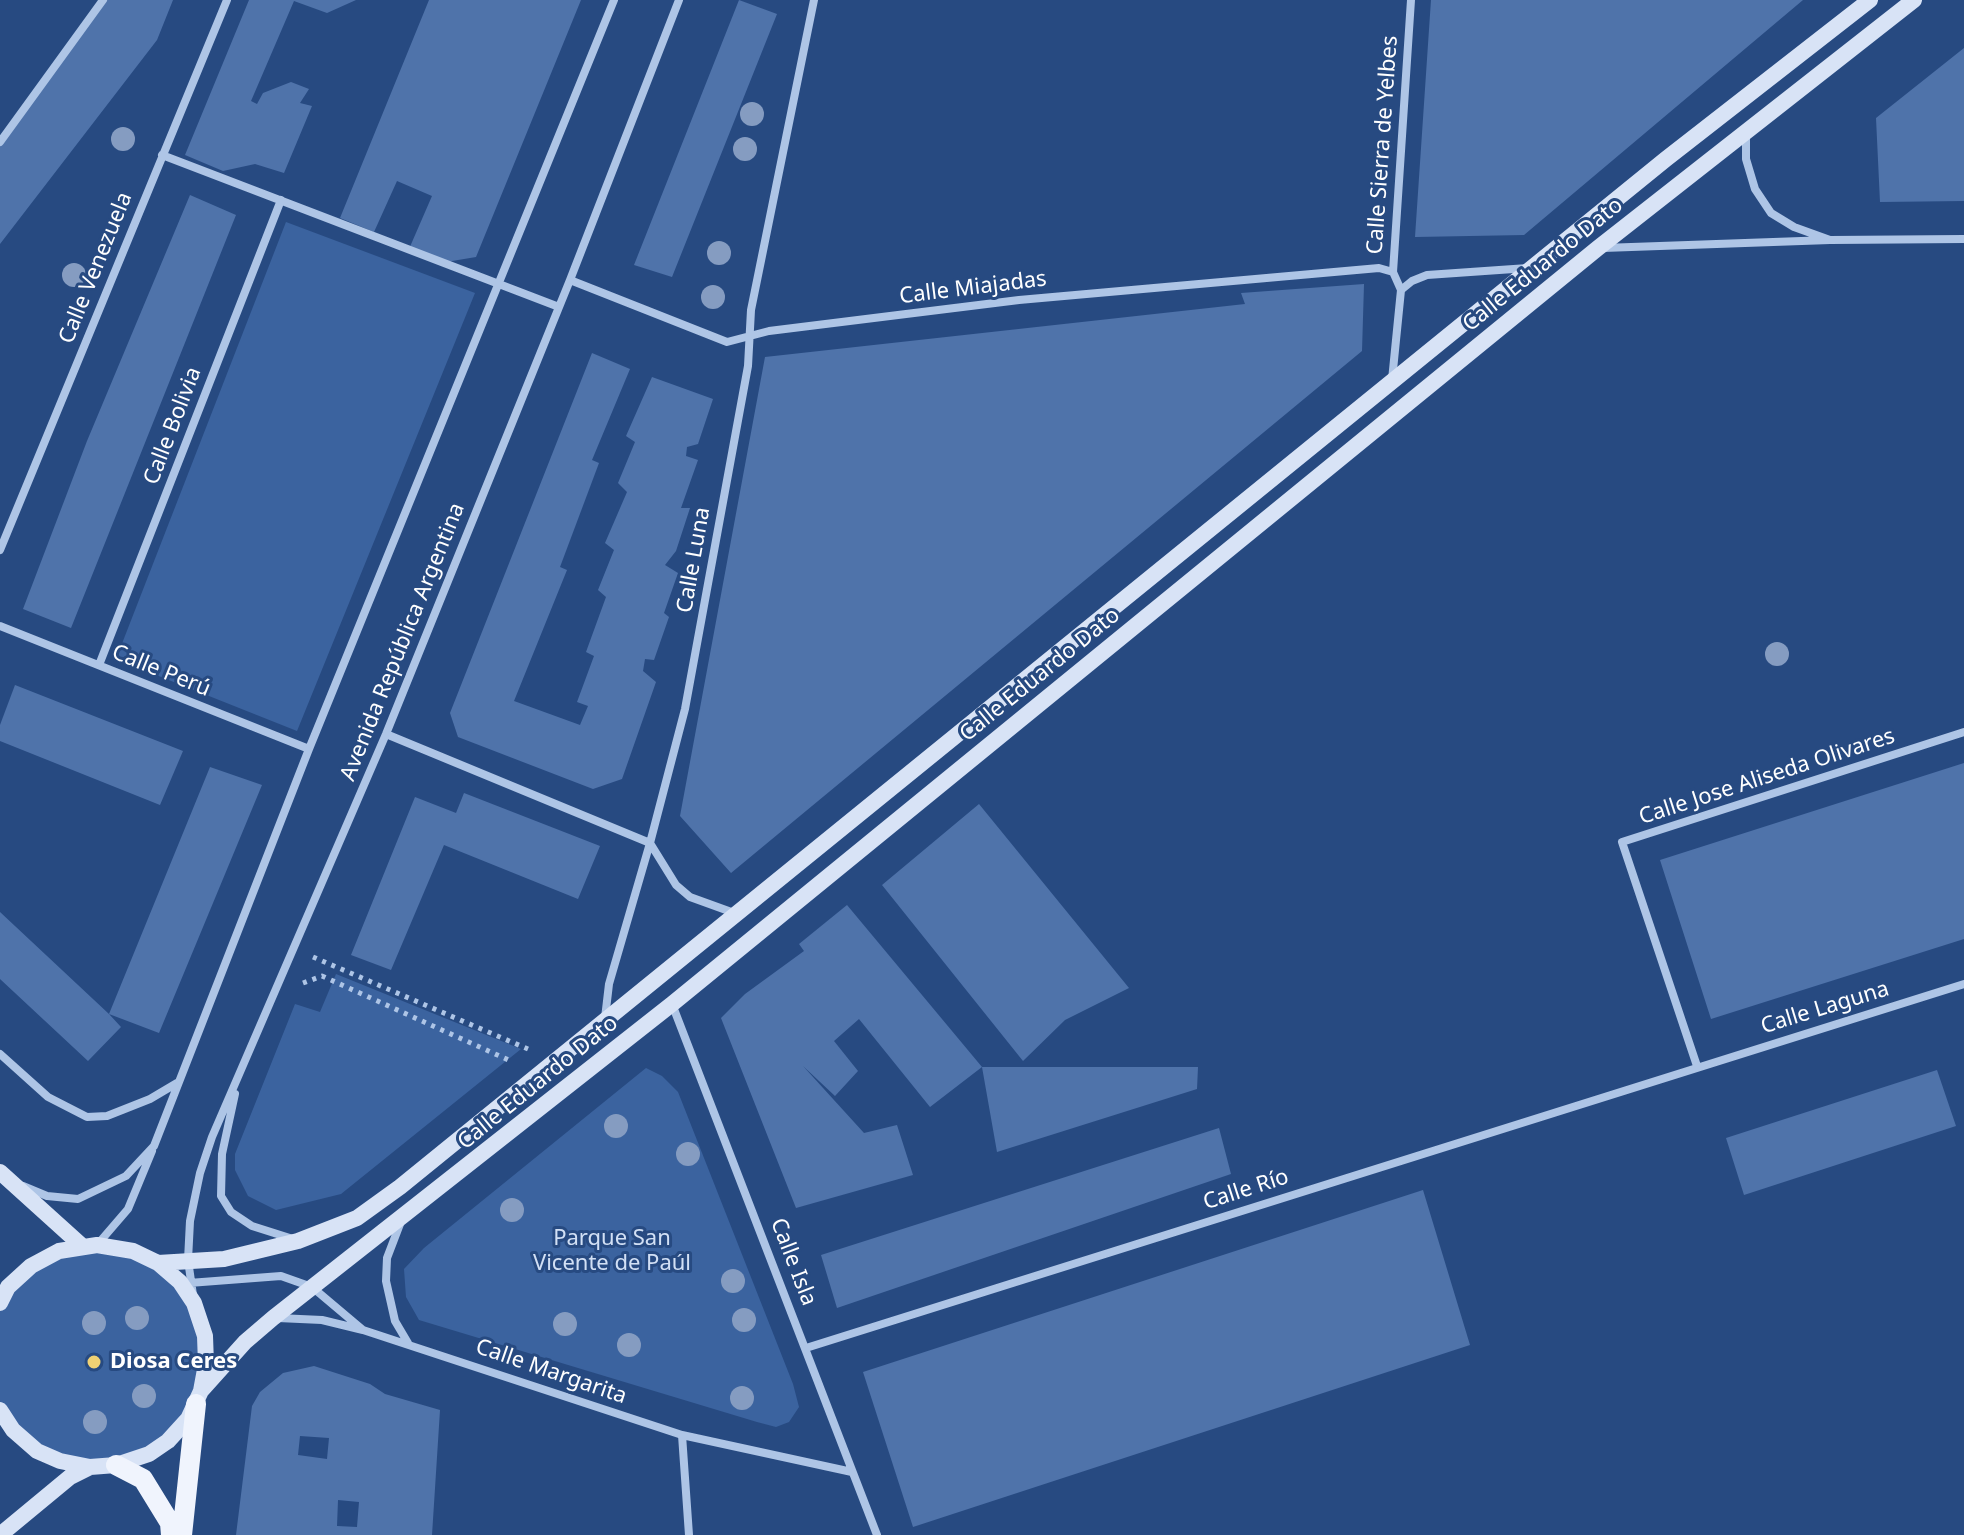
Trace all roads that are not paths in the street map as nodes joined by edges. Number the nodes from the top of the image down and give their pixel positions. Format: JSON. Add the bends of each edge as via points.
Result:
{"nodes":[{"id":1,"x":103,"y":0,"type":"edge"},
{"id":2,"x":227,"y":0,"type":"edge"},
{"id":3,"x":614,"y":0,"type":"edge"},
{"id":4,"x":679,"y":0,"type":"edge"},
{"id":5,"x":814,"y":0,"type":"edge"},
{"id":6,"x":1411,"y":0,"type":"edge"},
{"id":7,"x":1870,"y":0,"type":"edge"},
{"id":8,"x":1914,"y":0,"type":"edge"},
{"id":9,"x":1746,"y":133,"type":"junction"},
{"id":10,"x":0,"y":142,"type":"edge"},
{"id":11,"x":162,"y":155,"type":"junction"},
{"id":12,"x":281,"y":200,"type":"junction"},
{"id":13,"x":1964,"y":239,"type":"edge"},
{"id":14,"x":1830,"y":240,"type":"junction"},
{"id":15,"x":1598,"y":248,"type":"junction"},
{"id":16,"x":1535,"y":268,"type":"junction"},
{"id":17,"x":1393,"y":272,"type":"junction"},
{"id":18,"x":570,"y":280,"type":"junction"},
{"id":19,"x":500,"y":283,"type":"junction"},
{"id":20,"x":1401,"y":290,"type":"junction"},
{"id":21,"x":559,"y":307,"type":"junction"},
{"id":22,"x":748,"y":339,"type":"junction"},
{"id":23,"x":1392,"y":381,"type":"junction"},
{"id":24,"x":1,"y":548,"type":"edge"},
{"id":25,"x":0,"y":626,"type":"edge"},
{"id":26,"x":99,"y":665,"type":"junction"},
{"id":27,"x":1964,"y":732,"type":"edge"},
{"id":28,"x":386,"y":734,"type":"junction"},
{"id":29,"x":309,"y":749,"type":"junction"},
{"id":30,"x":650,"y":843,"type":"junction"},
{"id":31,"x":737,"y":914,"type":"junction"},
{"id":32,"x":1964,"y":984,"type":"edge"},
{"id":33,"x":672,"y":1004,"type":"junction"},
{"id":34,"x":605,"y":1021,"type":"junction"},
{"id":35,"x":0,"y":1054,"type":"edge"},
{"id":36,"x":1697,"y":1066,"type":"junction"},
{"id":37,"x":238,"y":1079,"type":"junction"},
{"id":38,"x":178,"y":1082,"type":"junction"},
{"id":39,"x":154,"y":1146,"type":"junction"},
{"id":40,"x":5,"y":1176,"type":"edge"},
{"id":41,"x":402,"y":1218,"type":"junction"},
{"id":42,"x":298,"y":1241,"type":"junction"},
{"id":43,"x":89,"y":1245,"type":"junction"},
{"id":44,"x":188,"y":1260,"type":"junction"},
{"id":45,"x":158,"y":1263,"type":"junction"},
{"id":46,"x":186,"y":1283,"type":"junction"},
{"id":47,"x":312,"y":1287,"type":"junction"},
{"id":48,"x":0,"y":1303,"type":"edge"},
{"id":49,"x":273,"y":1318,"type":"junction"},
{"id":50,"x":363,"y":1330,"type":"junction"},
{"id":51,"x":409,"y":1343,"type":"junction"},
{"id":52,"x":806,"y":1348,"type":"junction"},
{"id":53,"x":199,"y":1398,"type":"junction"},
{"id":54,"x":0,"y":1410,"type":"edge"},
{"id":55,"x":682,"y":1435,"type":"junction"},
{"id":56,"x":116,"y":1465,"type":"junction"},
{"id":57,"x":90,"y":1467,"type":"junction"},
{"id":58,"x":852,"y":1472,"type":"junction"},
{"id":59,"x":0,"y":1535,"type":"edge"},
{"id":60,"x":171,"y":1535,"type":"edge"},
{"id":61,"x":182,"y":1535,"type":"edge"},
{"id":62,"x":689,"y":1535,"type":"edge"},
{"id":63,"x":877,"y":1535,"type":"edge"}],
"edges":[{"from":1,"to":10,"type":"street"},
{"from":2,"to":11,"type":"street","name":"Calle Venezuela"},
{"from":3,"to":19,"type":"street","name":"Avenida República Argentina"},
{"from":4,"to":18,"type":"street","name":"Avenida República Argentina"},
{"from":5,"to":22,"type":"street","name":"Calle Luna"},
{"from":6,"to":17,"type":"street","name":"Calle Sierra de Yelbes"},
{"from":7,"to":16,"type":"main road","name":"Calle Eduardo Dato"},
{"from":8,"to":9,"type":"main road","name":"Calle Eduardo Dato"},
{"from":9,"to":14,"type":"street","via":[[1746,159],[1755,189],[1771,213]]},
{"from":9,"to":15,"type":"main road","name":"Calle Eduardo Dato"},
{"from":11,"to":12,"type":"street"},
{"from":11,"to":24,"type":"street","name":"Calle Venezuela"},
{"from":12,"to":19,"type":"street"},
{"from":12,"to":26,"type":"street","name":"Calle Bolivia"},
{"from":13,"to":14,"type":"street"},
{"from":14,"to":15,"type":"street"},
{"from":15,"to":33,"type":"main road","name":"Calle Eduardo Dato"},
{"from":16,"to":20,"type":"street","via":[[1427,275]]},
{"from":16,"to":23,"type":"main road","name":"Calle Eduardo Dato"},
{"from":17,"to":20,"type":"street","name":"Calle Sierra de Yelbes"},
{"from":17,"to":22,"type":"street","name":"Calle Miajadas","via":[[1379,268],[1019,300],[769,331]]},
{"from":18,"to":21,"type":"street","name":"Avenida República Argentina"},
{"from":18,"to":22,"type":"street","name":"Calle Miajadas","via":[[727,342]]},
{"from":19,"to":21,"type":"street"},
{"from":19,"to":29,"type":"street","name":"Avenida República Argentina"},
{"from":20,"to":23,"type":"street"},
{"from":21,"to":28,"type":"street","name":"Avenida República Argentina"},
{"from":22,"to":30,"type":"street","name":"Calle Luna","via":[[748,366],[685,709]]},
{"from":23,"to":31,"type":"main road","name":"Calle Eduardo Dato"},
{"from":25,"to":26,"type":"street","name":"Calle Perú"},
{"from":26,"to":29,"type":"street","name":"Calle Perú"},
{"from":27,"to":36,"type":"street","name":"Calle Jose Aliseda Olivares","via":[[1622,842]]},
{"from":28,"to":30,"type":"street"},
{"from":28,"to":37,"type":"street","name":"Avenida República Argentina"},
{"from":29,"to":38,"type":"street","name":"Avenida República Argentina"},
{"from":30,"to":31,"type":"street","via":[[676,885],[690,897]]},
{"from":30,"to":34,"type":"street","name":"Calle Luna","via":[[609,984]]},
{"from":31,"to":34,"type":"main road","name":"Calle Eduardo Dato"},
{"from":32,"to":36,"type":"street","name":"Calle Laguna"},
{"from":33,"to":41,"type":"main road","name":"Calle Eduardo Dato"},
{"from":33,"to":52,"type":"street","name":"Calle Isla"},
{"from":34,"to":42,"type":"main road","name":"Calle Eduardo Dato","via":[[357,1218]]},
{"from":35,"to":38,"type":"street","via":[[48,1097],[87,1117],[107,1116]]},
{"from":36,"to":52,"type":"street","name":"Calle Río"},
{"from":37,"to":42,"type":"street","via":[[222,1154],[221,1196],[231,1212],[252,1226]]},
{"from":37,"to":44,"type":"street","name":"Avenida República Argentina","via":[[200,1173]]},
{"from":38,"to":39,"type":"street","name":"Avenida República Argentina"},
{"from":39,"to":40,"type":"street","name":"Avenida República Argentina","via":[[126,1176],[78,1199],[47,1196]]},
{"from":39,"to":43,"type":"street","name":"Avenida República Argentina","via":[[128,1209]]},
{"from":40,"to":43,"type":"main road"},
{"from":41,"to":47,"type":"main road","name":"Calle Eduardo Dato"},
{"from":41,"to":51,"type":"street","via":[[387,1258],[386,1281],[395,1321]]},
{"from":42,"to":44,"type":"main road","name":"Calle Eduardo Dato","via":[[224,1259]]},
{"from":43,"to":45,"type":"main road","via":[[133,1251]]},
{"from":43,"to":48,"type":"main road","via":[[59,1251],[31,1266],[8,1287]]},
{"from":44,"to":45,"type":"main road","name":"Calle Eduardo Dato"},
{"from":44,"to":46,"type":"street","name":"Avenida República Argentina"},
{"from":45,"to":46,"type":"main road"},
{"from":46,"to":47,"type":"street","name":"Calle Margarita","via":[[281,1276]]},
{"from":46,"to":53,"type":"main road","via":[[205,1336]]},
{"from":47,"to":49,"type":"main road","name":"Calle Eduardo Dato"},
{"from":47,"to":50,"type":"street","name":"Calle Margarita"},
{"from":49,"to":50,"type":"street","name":"Calle Margarita","via":[[322,1320]]},
{"from":49,"to":53,"type":"main road","name":"Calle Eduardo Dato"},
{"from":50,"to":51,"type":"street","name":"Calle Margarita"},
{"from":51,"to":55,"type":"street","name":"Calle Margarita"},
{"from":52,"to":58,"type":"street","name":"Calle Isla"},
{"from":53,"to":56,"type":"main road","name":"Calle Eduardo Dato","via":[[168,1441]]},
{"from":53,"to":61,"type":"main road"},
{"from":54,"to":57,"type":"main road","via":[[37,1451]]},
{"from":55,"to":58,"type":"street","name":"Calle Margarita"},
{"from":55,"to":62,"type":"street"},
{"from":56,"to":57,"type":"main road","name":"Calle Eduardo Dato"},
{"from":56,"to":60,"type":"main road","via":[[143,1479],[165,1513]]},
{"from":57,"to":59,"type":"main road","via":[[70,1477]]},
{"from":58,"to":63,"type":"street","name":"Calle Isla"}]}
